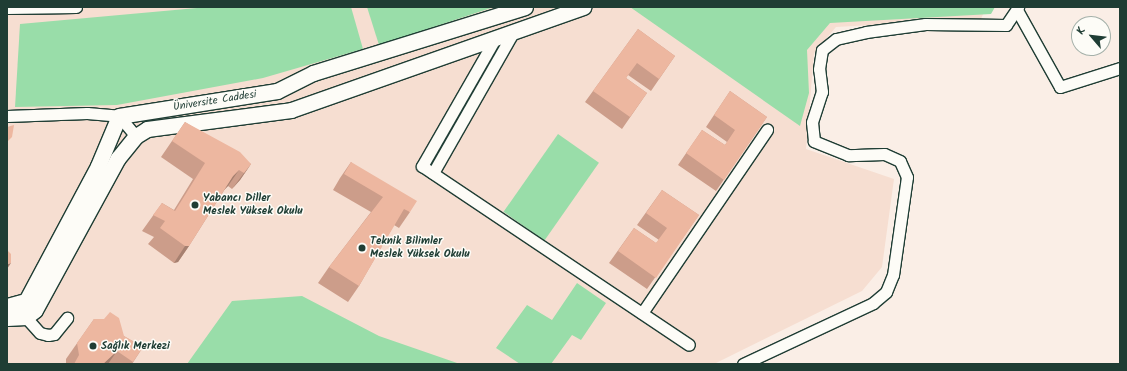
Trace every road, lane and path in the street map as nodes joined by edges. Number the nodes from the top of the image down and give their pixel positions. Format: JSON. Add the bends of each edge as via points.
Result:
{"nodes":[{"id":1,"x":72,"y":7,"type":"edge"},
{"id":2,"x":525,"y":7,"type":"edge"},
{"id":3,"x":583,"y":7,"type":"edge"},
{"id":4,"x":7,"y":8,"type":"edge"},
{"id":5,"x":1018,"y":8,"type":"edge"},
{"id":6,"x":514,"y":31,"type":"junction"},
{"id":7,"x":496,"y":37,"type":"junction"},
{"id":8,"x":1120,"y":68,"type":"edge"},
{"id":9,"x":7,"y":116,"type":"edge"},
{"id":10,"x":119,"y":116,"type":"junction"},
{"id":11,"x":767,"y":130,"type":"dead end"},
{"id":12,"x":136,"y":136,"type":"junction"},
{"id":13,"x":433,"y":173,"type":"junction"},
{"id":14,"x":11,"y":306,"type":"edge"},
{"id":15,"x":642,"y":314,"type":"junction"},
{"id":16,"x":26,"y":317,"type":"junction"},
{"id":17,"x":7,"y":318,"type":"edge"},
{"id":18,"x":67,"y":318,"type":"dead end"},
{"id":19,"x":689,"y":345,"type":"dead end"},
{"id":20,"x":743,"y":364,"type":"edge"}],
"edges":[{"from":1,"to":4,"type":"street"},
{"from":2,"to":10,"type":"main road","name":"Üniversite Caddesi","via":[[313,73],[277,91]]},
{"from":3,"to":6,"type":"main road"},
{"from":5,"to":8,"type":"street","via":[[1060,87]]},
{"from":5,"to":20,"type":"street","via":[[1006,25],[925,24],[866,32],[836,39],[822,50],[819,69],[822,92],[812,122],[814,141],[848,155],[884,154],[900,161],[907,177],[893,275],[886,292],[873,303]]},
{"from":6,"to":7,"type":"main road"},
{"from":6,"to":13,"type":"street"},
{"from":7,"to":12,"type":"main road","via":[[291,110],[147,129]]},
{"from":7,"to":13,"type":"street","via":[[422,166]]},
{"from":9,"to":10,"type":"street","via":[[87,113]]},
{"from":10,"to":12,"type":"street"},
{"from":10,"to":14,"type":"main road","via":[[98,166],[26,301]]},
{"from":11,"to":15,"type":"street"},
{"from":12,"to":16,"type":"main road","via":[[118,158],[35,310]]},
{"from":13,"to":15,"type":"street"},
{"from":14,"to":16,"type":"street"},
{"from":15,"to":19,"type":"street"},
{"from":16,"to":17,"type":"main road"},
{"from":16,"to":18,"type":"street","via":[[40,333],[48,336],[54,334]]}]}
